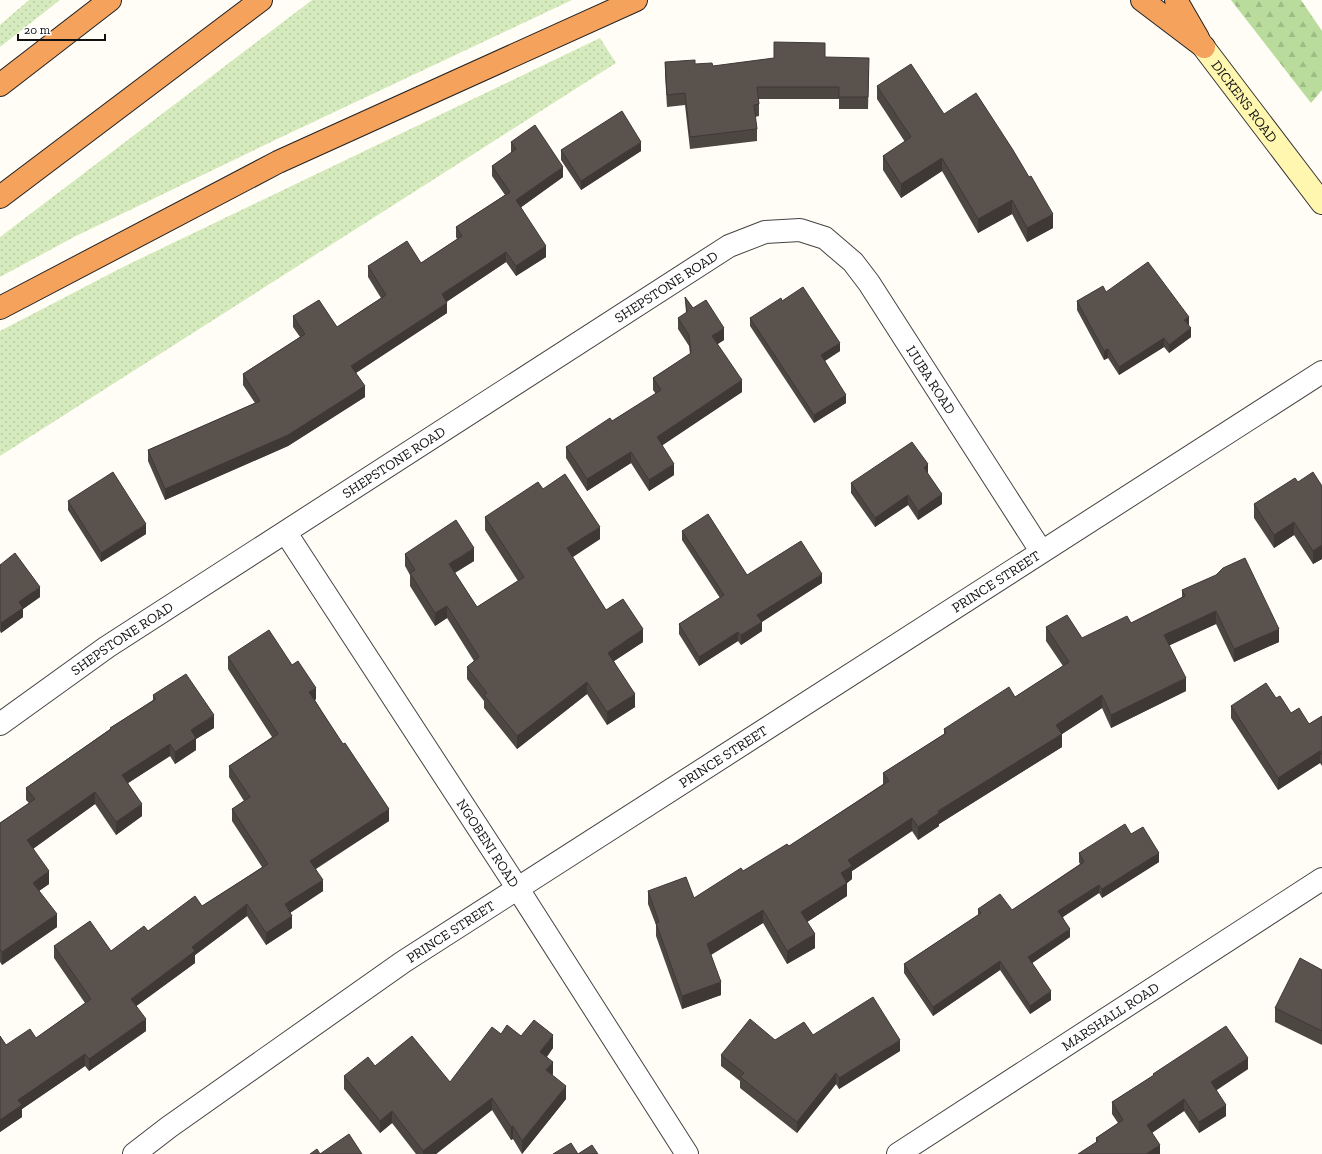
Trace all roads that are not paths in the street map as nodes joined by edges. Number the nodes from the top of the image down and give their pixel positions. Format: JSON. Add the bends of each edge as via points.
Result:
{"nodes":[{"id":1,"x":110,"y":0,"type":"edge"},
{"id":2,"x":261,"y":0,"type":"edge"},
{"id":3,"x":636,"y":0,"type":"edge"},
{"id":4,"x":1142,"y":0,"type":"edge"},
{"id":5,"x":1166,"y":0,"type":"edge"},
{"id":6,"x":1176,"y":0,"type":"edge"},
{"id":7,"x":1204,"y":47,"type":"junction"},
{"id":8,"x":0,"y":85,"type":"edge"},
{"id":9,"x":0,"y":197,"type":"edge"},
{"id":10,"x":1322,"y":203,"type":"edge"},
{"id":11,"x":800,"y":230,"type":"joint"},
{"id":12,"x":0,"y":308,"type":"edge"},
{"id":13,"x":1322,"y":372,"type":"edge"},
{"id":14,"x":286,"y":533,"type":"junction"},
{"id":15,"x":1042,"y":551,"type":"junction"},
{"id":16,"x":0,"y":724,"type":"edge"},
{"id":17,"x":1322,"y":879,"type":"edge"},
{"id":18,"x":518,"y":889,"type":"junction"},
{"id":19,"x":134,"y":1154,"type":"edge"},
{"id":20,"x":687,"y":1154,"type":"edge"},
{"id":21,"x":898,"y":1154,"type":"edge"}],
"edges":[{"from":1,"to":8,"type":"highway"},
{"from":2,"to":9,"type":"highway"},
{"from":3,"to":12,"type":"highway","via":[[278,162]]},
{"from":4,"to":7,"type":"highway"},
{"from":5,"to":7,"type":"street","name":"DICKENS ROAD"},
{"from":6,"to":7,"type":"highway"},
{"from":7,"to":10,"type":"street","name":"DICKENS ROAD"},
{"from":11,"to":14,"type":"street","name":"SHEPSTONE ROAD","via":[[765,232],[729,246]]},
{"from":11,"to":15,"type":"street","name":"IJUBA ROAD","via":[[825,238],[853,262],[869,283]]},
{"from":13,"to":15,"type":"street","name":"PRINCE STREET"},
{"from":14,"to":16,"type":"street","name":"SHEPSTONE ROAD","via":[[107,647]]},
{"from":14,"to":18,"type":"street","name":"NGOBENI ROAD"},
{"from":15,"to":18,"type":"street","name":"PRINCE STREET"},
{"from":17,"to":21,"type":"street","name":"MARSHALL ROAD"},
{"from":18,"to":19,"type":"street","name":"PRINCE STREET","via":[[403,962]]},
{"from":18,"to":20,"type":"street","name":"NGOBENI ROAD"}]}
